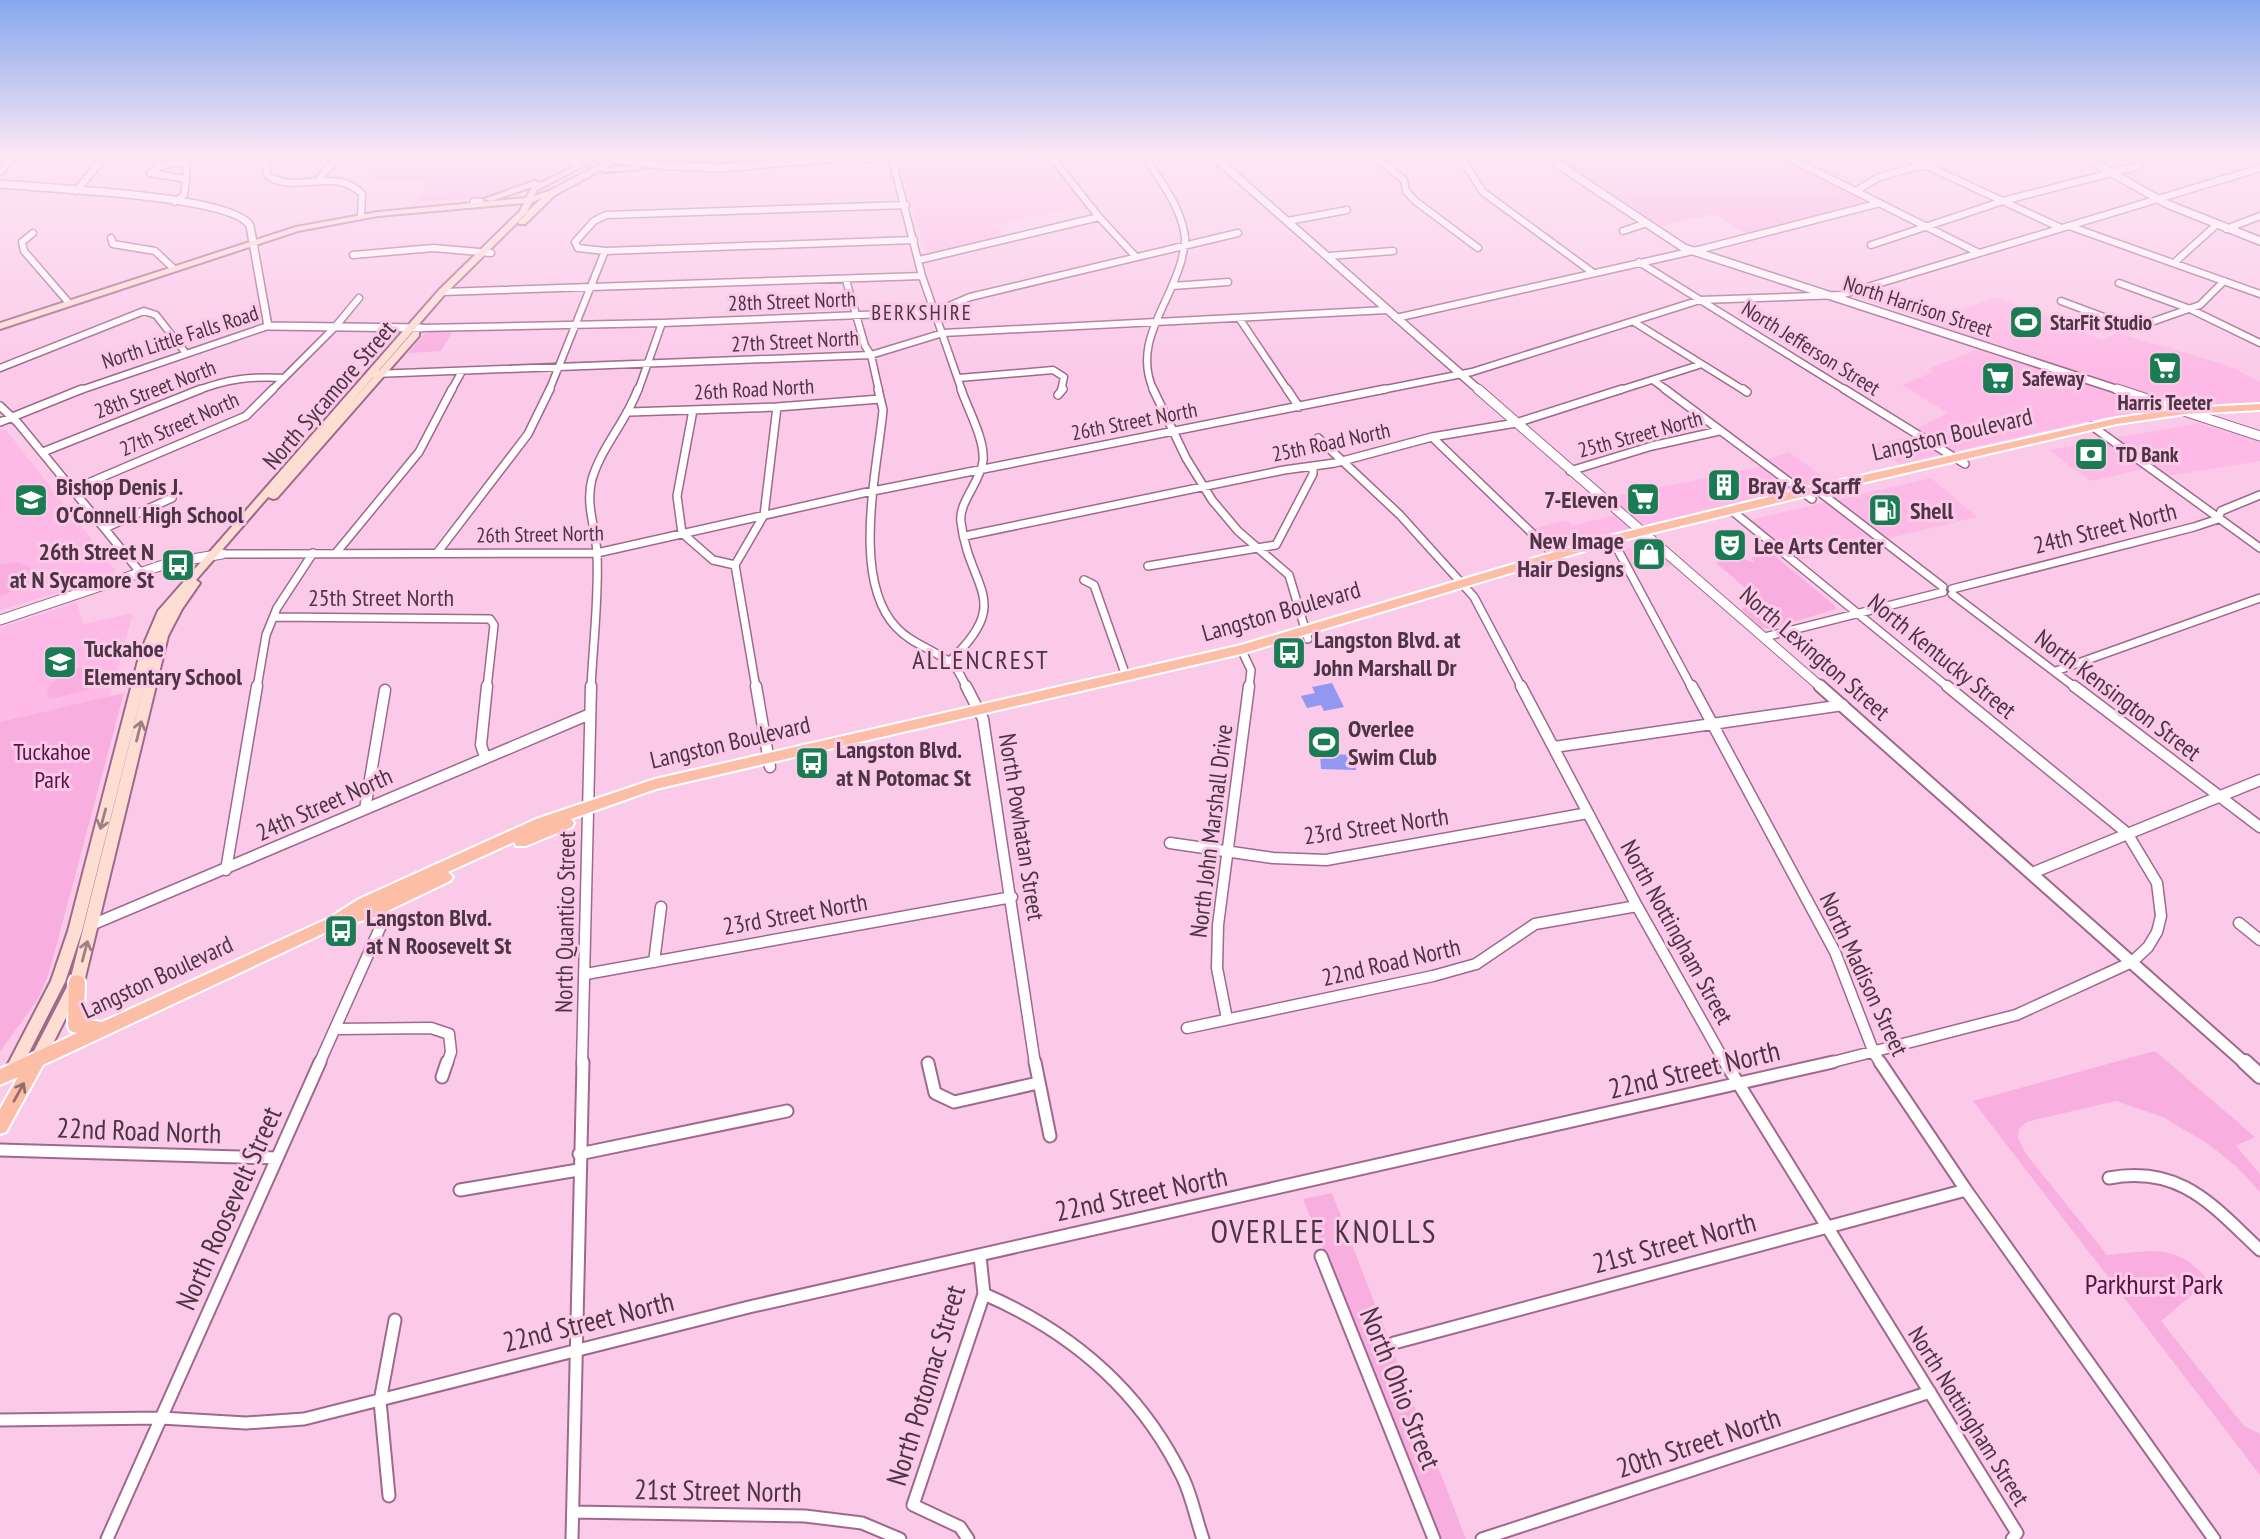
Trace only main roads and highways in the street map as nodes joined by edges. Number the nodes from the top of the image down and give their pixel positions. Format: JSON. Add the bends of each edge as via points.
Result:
{"nodes":[{"id":1,"x":306,"y":227,"type":"edge"},
{"id":2,"x":513,"y":227,"type":"edge"},
{"id":3,"x":487,"y":252,"type":"junction"},
{"id":4,"x":0,"y":323,"type":"edge"},
{"id":5,"x":415,"y":328,"type":"junction"},
{"id":6,"x":2260,"y":407,"type":"edge"},
{"id":7,"x":2260,"y":414,"type":"edge"},
{"id":8,"x":2096,"y":430,"type":"junction"},
{"id":9,"x":246,"y":520,"type":"junction"},
{"id":10,"x":215,"y":555,"type":"junction"},
{"id":11,"x":1244,"y":653,"type":"junction"},
{"id":12,"x":980,"y":714,"type":"junction"},
{"id":13,"x":77,"y":982,"type":"junction"},
{"id":14,"x":106,"y":1027,"type":"junction"},
{"id":15,"x":38,"y":1058,"type":"junction"},
{"id":16,"x":6,"y":1074,"type":"edge"},
{"id":17,"x":0,"y":1092,"type":"edge"},
{"id":18,"x":0,"y":1126,"type":"edge"}],
"edges":[{"from":1,"to":4,"type":"main road","via":[[253,239]]},
{"from":2,"to":3,"type":"main road","name":"North Sycamore Street"},
{"from":3,"to":5,"type":"main road","name":"North Sycamore Street"},
{"from":3,"to":5,"type":"main road","name":"North Sycamore Street","via":[[442,292]]},
{"from":5,"to":9,"type":"main road","name":"North Sycamore Street","via":[[369,374]]},
{"from":5,"to":9,"type":"main road","name":"North Sycamore Street","via":[[381,374]]},
{"from":6,"to":8,"type":"main road","name":"Langston Boulevard","via":[[2185,411]]},
{"from":7,"to":8,"type":"main road","name":"Langston Boulevard"},
{"from":8,"to":11,"type":"main road","name":"Langston Boulevard","via":[[1646,534]]},
{"from":9,"to":10,"type":"main road","name":"North Sycamore Street"},
{"from":13,"to":10,"type":"main road","name":"North Sycamore Street","one_way":true,"via":[[162,636]]},
{"from":10,"to":16,"type":"main road","name":"North Sycamore Street","one_way":true,"via":[[176,593],[156,625],[58,982]]},
{"from":11,"to":12,"type":"main road","name":"Langston Boulevard"},
{"from":11,"to":12,"type":"main road","name":"Langston Boulevard","via":[[1126,676]]},
{"from":12,"to":14,"type":"main road","name":"Langston Boulevard","via":[[588,810]]},
{"from":13,"to":14,"type":"main road","via":[[76,1026]]},
{"from":13,"to":15,"type":"main road","name":"North Sycamore Street"},
{"from":14,"to":15,"type":"main road","name":"Langston Boulevard"},
{"from":15,"to":16,"type":"main road","name":"Langston Boulevard"},
{"from":18,"to":15,"type":"main road","name":"North Sycamore Street","one_way":true},
{"from":16,"to":17,"type":"main road","name":"North Sycamore Street"}]}
